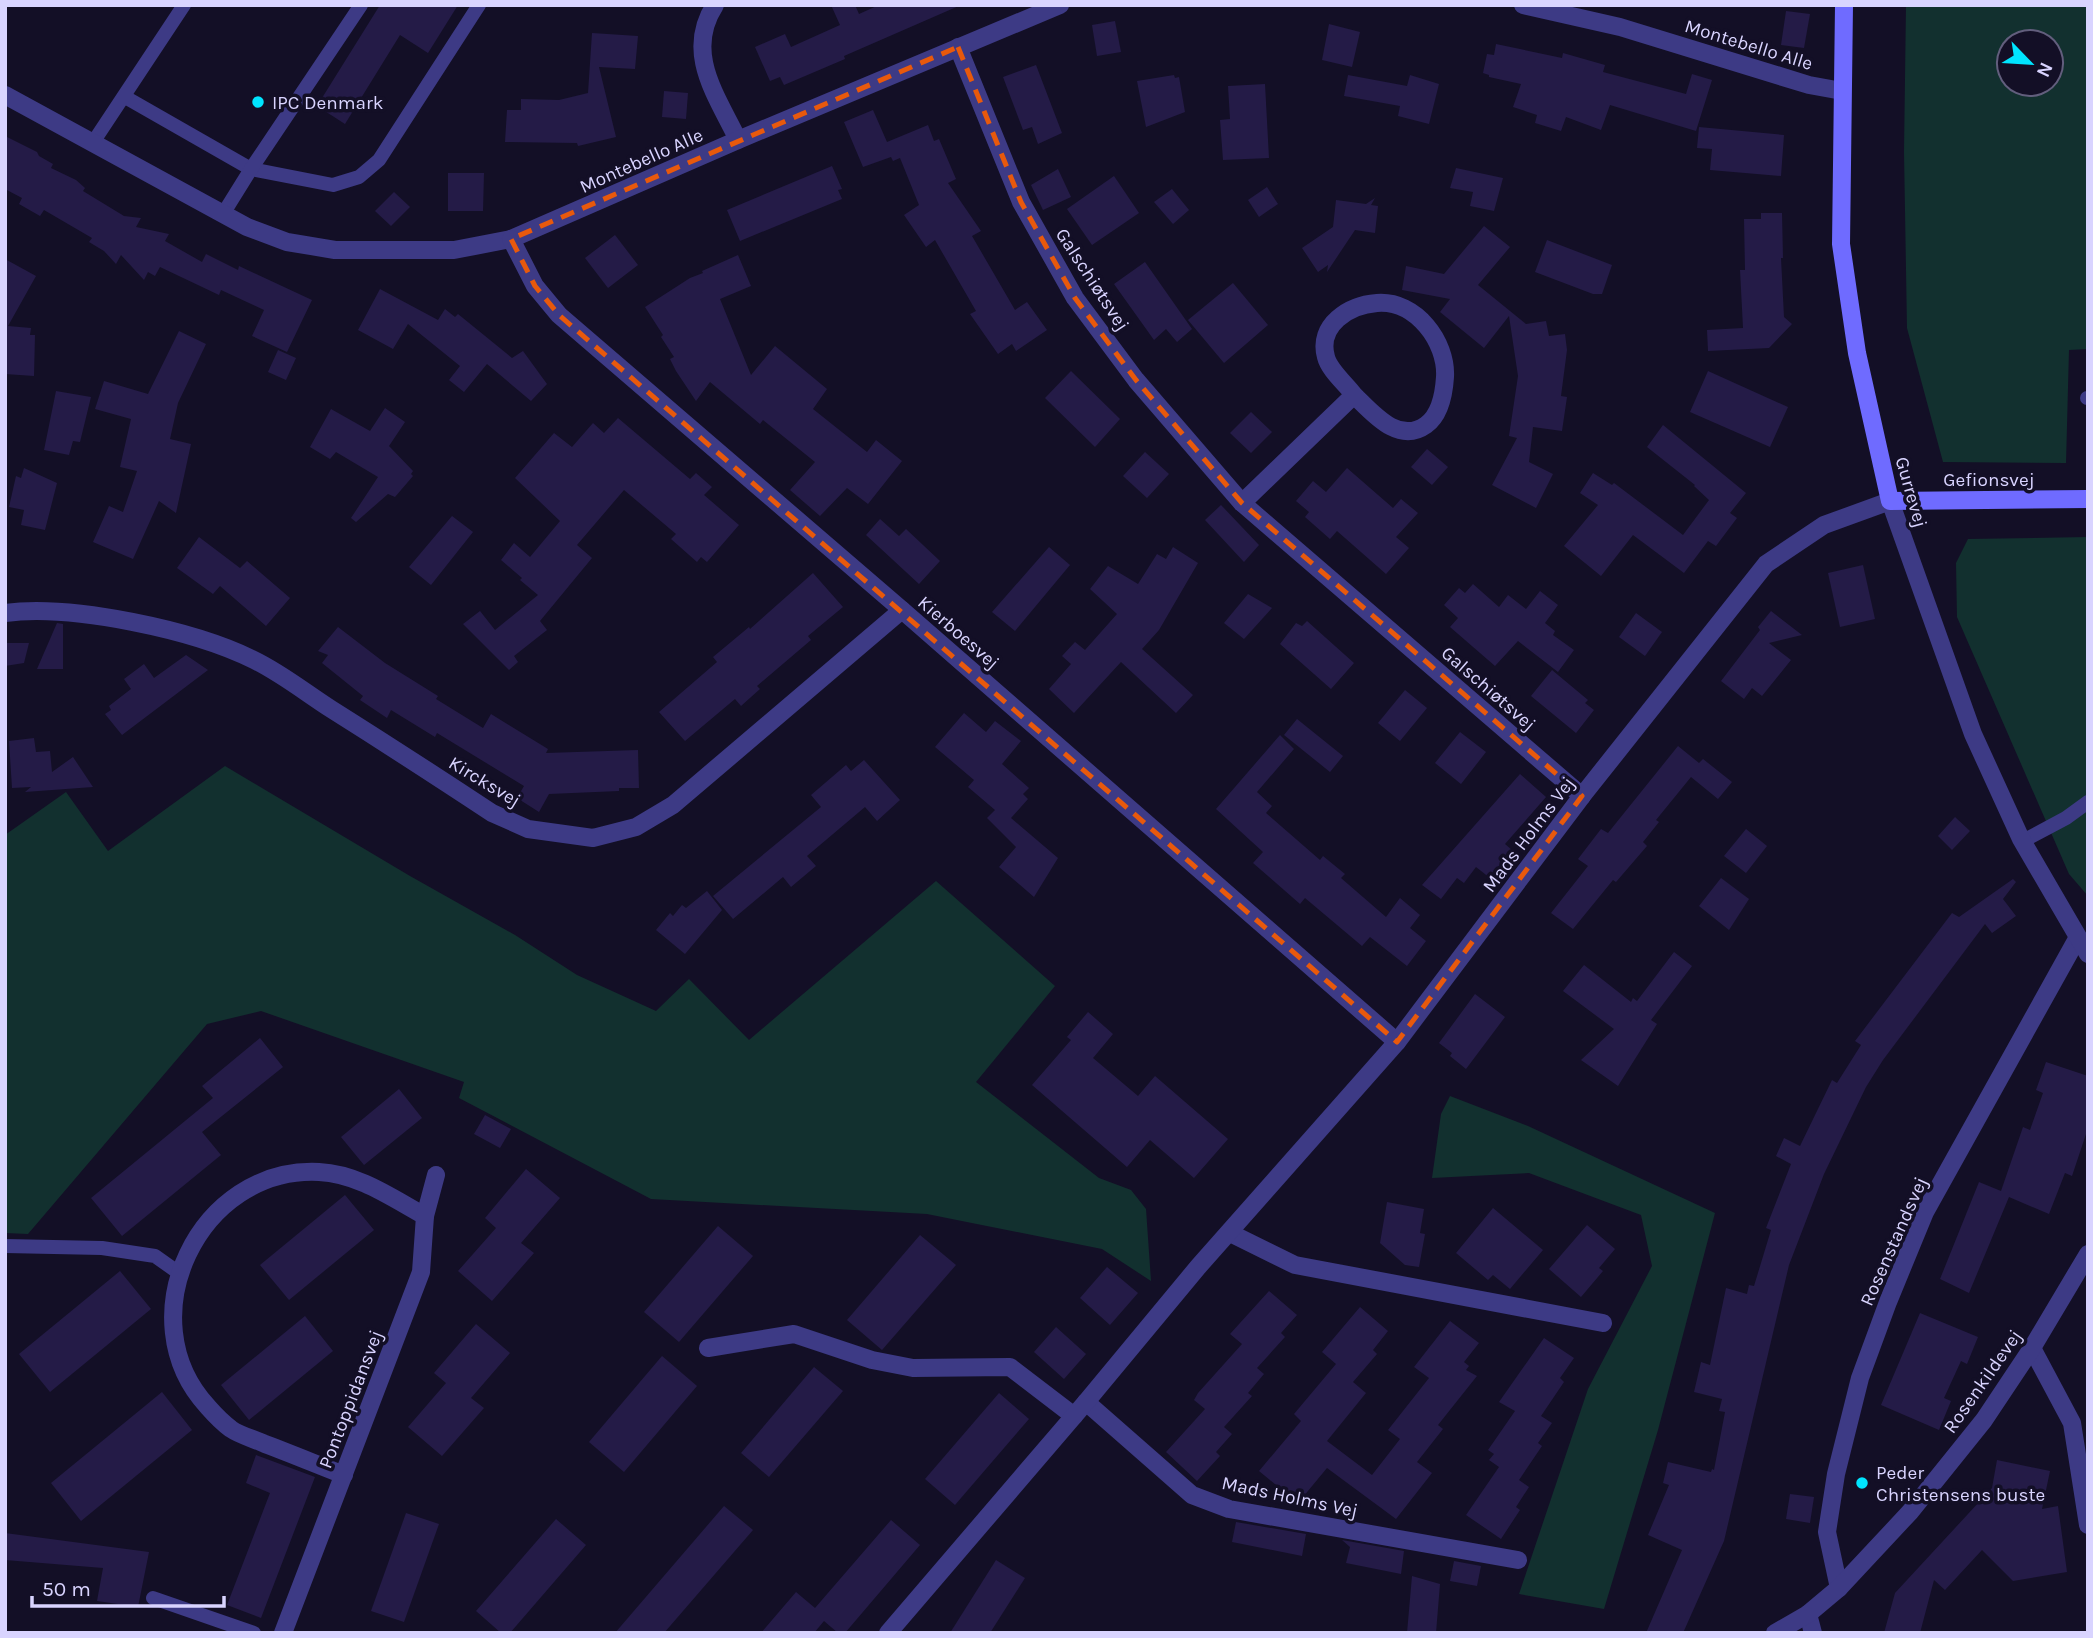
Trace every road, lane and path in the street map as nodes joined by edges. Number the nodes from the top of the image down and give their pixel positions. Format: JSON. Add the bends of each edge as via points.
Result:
{"nodes":[{"id":1,"x":184,"y":5,"type":"edge"},
{"id":2,"x":361,"y":5,"type":"edge"},
{"id":3,"x":479,"y":5,"type":"edge"},
{"id":4,"x":715,"y":5,"type":"edge"},
{"id":5,"x":1060,"y":5,"type":"edge"},
{"id":6,"x":1522,"y":5,"type":"edge"},
{"id":7,"x":1844,"y":5,"type":"edge"},
{"id":8,"x":958,"y":47,"type":"junction"},
{"id":9,"x":1842,"y":91,"type":"junction"},
{"id":10,"x":5,"y":95,"type":"edge"},
{"id":11,"x":125,"y":97,"type":"junction"},
{"id":12,"x":737,"y":140,"type":"junction"},
{"id":13,"x":92,"y":144,"type":"junction"},
{"id":14,"x":251,"y":169,"type":"junction"},
{"id":15,"x":223,"y":214,"type":"junction"},
{"id":16,"x":511,"y":239,"type":"junction"},
{"id":17,"x":1354,"y":395,"type":"junction"},
{"id":18,"x":2088,"y":499,"type":"edge"},
{"id":19,"x":1890,"y":501,"type":"junction"},
{"id":20,"x":1242,"y":503,"type":"junction"},
{"id":21,"x":902,"y":611,"type":"junction"},
{"id":22,"x":5,"y":613,"type":"edge"},
{"id":23,"x":1582,"y":796,"type":"junction"},
{"id":24,"x":2088,"y":802,"type":"edge"},
{"id":25,"x":2023,"y":841,"type":"junction"},
{"id":26,"x":2077,"y":939,"type":"junction"},
{"id":27,"x":2088,"y":954,"type":"edge"},
{"id":28,"x":1397,"y":1042,"type":"junction"},
{"id":29,"x":436,"y":1175,"type":"dead end"},
{"id":30,"x":425,"y":1216,"type":"junction"},
{"id":31,"x":1230,"y":1233,"type":"junction"},
{"id":32,"x":5,"y":1246,"type":"edge"},
{"id":33,"x":2088,"y":1254,"type":"edge"},
{"id":34,"x":179,"y":1273,"type":"junction"},
{"id":35,"x":1603,"y":1323,"type":"dead end"},
{"id":36,"x":708,"y":1348,"type":"dead end"},
{"id":37,"x":2032,"y":1348,"type":"junction"},
{"id":38,"x":1086,"y":1402,"type":"junction"},
{"id":39,"x":1074,"y":1416,"type":"junction"},
{"id":40,"x":344,"y":1475,"type":"junction"},
{"id":41,"x":2088,"y":1525,"type":"edge"},
{"id":42,"x":1518,"y":1560,"type":"dead end"},
{"id":43,"x":1839,"y":1588,"type":"junction"},
{"id":44,"x":153,"y":1598,"type":"dead end"},
{"id":45,"x":1808,"y":1614,"type":"junction"},
{"id":46,"x":254,"y":1633,"type":"edge"},
{"id":47,"x":283,"y":1633,"type":"edge"},
{"id":48,"x":888,"y":1633,"type":"edge"},
{"id":49,"x":1774,"y":1633,"type":"edge"},
{"id":50,"x":1813,"y":1633,"type":"edge"}],
"edges":[{"from":1,"to":11,"type":"lane"},
{"from":2,"to":14,"type":"lane"},
{"from":3,"to":14,"type":"lane","via":[[379,160],[359,177],[333,185]]},
{"from":4,"to":12,"type":"street","via":[[701,39],[704,68]]},
{"from":5,"to":8,"type":"street","name":"Montebello Alle"},
{"from":6,"to":9,"type":"street","name":"Montebello Alle","via":[[1620,27]]},
{"from":7,"to":9,"type":"main road","name":"Gurrevej"},
{"from":8,"to":12,"type":"street","name":"Montebello Alle"},
{"from":8,"to":20,"type":"street","name":"Galschiøtsvej","via":[[1021,202],[1075,298],[1136,380]]},
{"from":9,"to":19,"type":"main road","name":"Gurrevej","via":[[1841,244],[1857,353]]},
{"from":10,"to":13,"type":"street","name":"Montebello Alle"},
{"from":11,"to":13,"type":"lane"},
{"from":11,"to":14,"type":"lane"},
{"from":12,"to":16,"type":"street","name":"Montebello Alle"},
{"from":13,"to":15,"type":"street","name":"Montebello Alle"},
{"from":14,"to":15,"type":"lane"},
{"from":15,"to":16,"type":"street","name":"Montebello Alle","via":[[287,242],[335,250],[454,250]]},
{"from":16,"to":21,"type":"street","name":"Kierboesvej","via":[[535,286],[559,315]]},
{"from":17,"to":17,"type":"street","via":[[1388,428],[1407,431],[1425,426],[1438,410],[1446,363],[1437,340],[1420,318],[1378,303],[1351,309],[1333,322],[1324,339],[1326,359]]},
{"from":17,"to":20,"type":"street"},
{"from":18,"to":19,"type":"main road","name":"Gefionsvej"},
{"from":19,"to":23,"type":"street","name":"Mads Holms Vej","via":[[1824,525],[1766,564]]},
{"from":19,"to":25,"type":"street","name":"Gurrevej","via":[[1973,734]]},
{"from":20,"to":23,"type":"street","name":"Galschiøtsvej"},
{"from":21,"to":22,"type":"street","name":"Kircksvej","via":[[673,805],[636,827],[593,838],[528,829],[492,813],[255,660],[204,640],[85,614]]},
{"from":21,"to":28,"type":"street","name":"Kierboesvej"},
{"from":23,"to":28,"type":"street","name":"Mads Holms Vej"},
{"from":24,"to":25,"type":"lane"},
{"from":25,"to":26,"type":"street","name":"Gurrevej"},
{"from":26,"to":27,"type":"street","name":"Gurrevej"},
{"from":26,"to":43,"type":"street","name":"Rosenstandsvej","via":[[1924,1212],[1860,1378],[1827,1532]]},
{"from":28,"to":31,"type":"street","name":"Mads Holms Vej"},
{"from":29,"to":30,"type":"street","name":"Pontoppidansvej"},
{"from":30,"to":34,"type":"street","via":[[355,1178],[318,1172],[282,1176],[247,1189],[217,1211],[194,1239]]},
{"from":30,"to":40,"type":"street","name":"Pontoppidansvej","via":[[421,1272]]},
{"from":31,"to":35,"type":"street","via":[[1295,1265]]},
{"from":31,"to":38,"type":"street","name":"Mads Holms Vej"},
{"from":32,"to":34,"type":"lane","via":[[102,1248],[155,1256]]},
{"from":33,"to":37,"type":"street","name":"Rosenkildevej"},
{"from":34,"to":40,"type":"street","via":[[173,1308],[176,1343],[187,1377],[206,1406],[233,1430]]},
{"from":36,"to":39,"type":"street","via":[[794,1334],[872,1360],[914,1368],[1010,1367]]},
{"from":37,"to":41,"type":"street","via":[[2072,1423]]},
{"from":37,"to":43,"type":"street","name":"Rosenkildevej","via":[[1984,1420],[1910,1512]]},
{"from":38,"to":39,"type":"street","name":"Mads Holms Vej"},
{"from":38,"to":42,"type":"street","name":"Mads Holms Vej","via":[[1192,1495],[1229,1509]]},
{"from":39,"to":48,"type":"street","name":"Mads Holms Vej"},
{"from":40,"to":47,"type":"street","name":"Pontoppidansvej"},
{"from":43,"to":45,"type":"street","name":"Rosenkildevej"},
{"from":44,"to":46,"type":"lane"},
{"from":45,"to":49,"type":"street","name":"Rosenkildevej"},
{"from":45,"to":50,"type":"street"}]}
